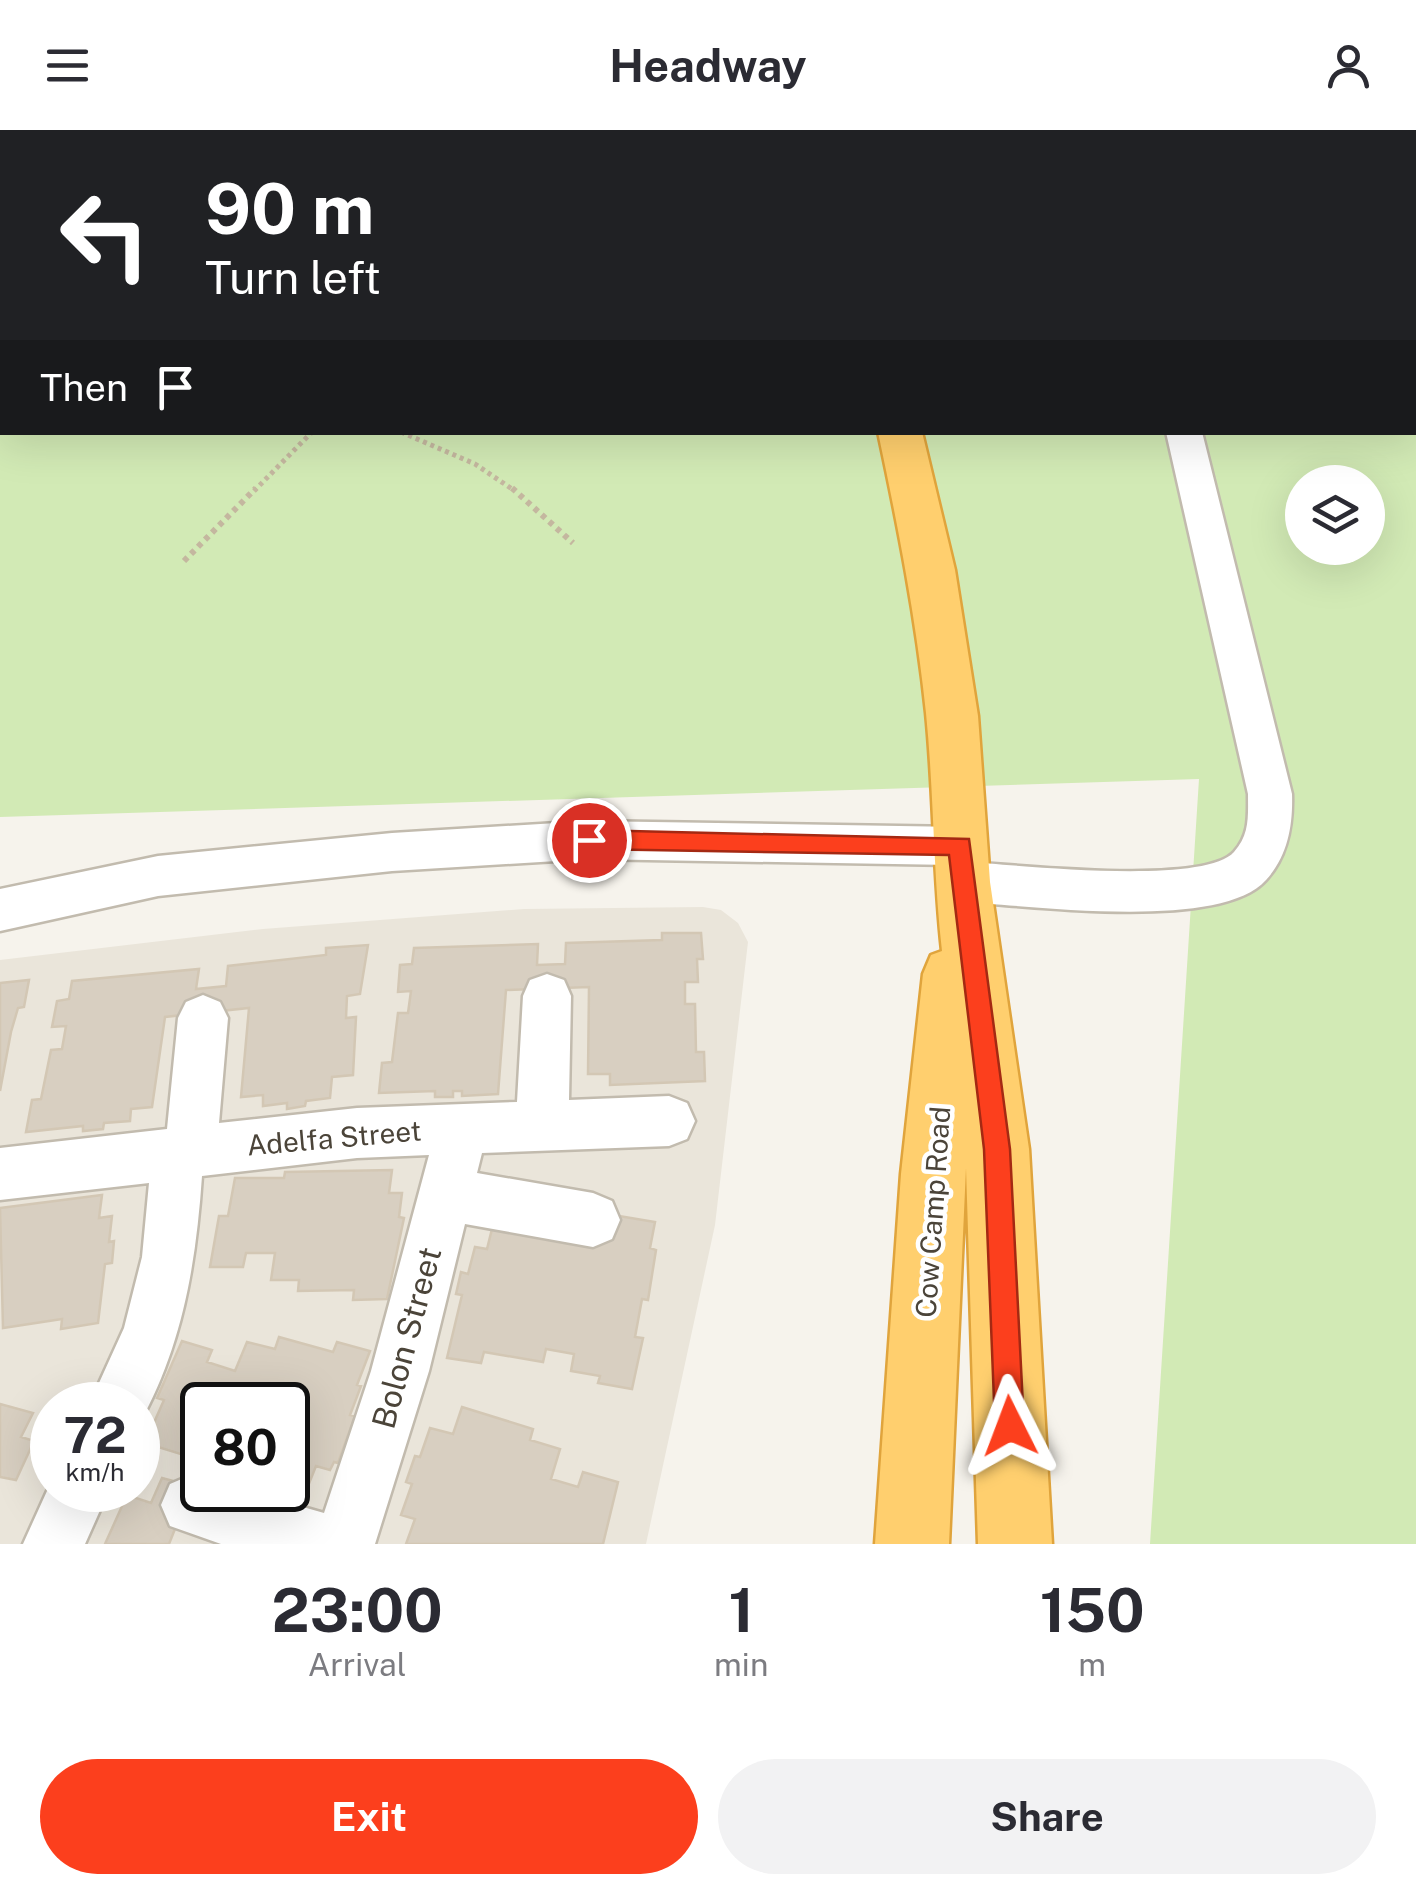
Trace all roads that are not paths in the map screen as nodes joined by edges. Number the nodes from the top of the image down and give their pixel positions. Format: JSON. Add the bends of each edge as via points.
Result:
{"nodes":[{"id":1,"x":901,"y":435,"type":"edge"},
{"id":2,"x":1185,"y":435,"type":"edge"},
{"id":3,"x":961,"y":864,"type":"junction"},
{"id":4,"x":0,"y":910,"type":"edge"},
{"id":5,"x":547,"y":996,"type":"dead end"},
{"id":6,"x":203,"y":1018,"type":"dead end"},
{"id":7,"x":669,"y":1121,"type":"dead end"},
{"id":8,"x":542,"y":1126,"type":"junction"},
{"id":9,"x":462,"y":1129,"type":"junction"},
{"id":10,"x":184,"y":1152,"type":"junction"},
{"id":11,"x":0,"y":1174,"type":"edge"},
{"id":12,"x":445,"y":1194,"type":"junction"},
{"id":13,"x":593,"y":1220,"type":"dead end"},
{"id":14,"x":128,"y":1382,"type":"edge"},
{"id":15,"x":69,"y":1512,"type":"edge"},
{"id":16,"x":215,"y":1512,"type":"edge"},
{"id":17,"x":54,"y":1544,"type":"edge"},
{"id":18,"x":325,"y":1544,"type":"edge"},
{"id":19,"x":344,"y":1544,"type":"edge"},
{"id":20,"x":912,"y":1544,"type":"edge"},
{"id":21,"x":1015,"y":1544,"type":"edge"}],
"edges":[{"from":1,"to":3,"type":"highway","name":"Cow Camp Road","via":[[952,716]]},
{"from":2,"to":3,"type":"street","via":[[1257,734],[1271,830],[1250,868],[1212,887],[1156,892]]},
{"from":3,"to":4,"type":"street","via":[[589,840],[158,876]]},
{"from":3,"to":20,"type":"highway","name":"Cow Camp Road","via":[[933,1174]]},
{"from":3,"to":21,"type":"highway","name":"Cow Camp Road","via":[[997,1149]]},
{"from":5,"to":8,"type":"street"},
{"from":6,"to":10,"type":"street"},
{"from":7,"to":8,"type":"street","name":"Adelfa Street"},
{"from":8,"to":9,"type":"street","name":"Adelfa Street"},
{"from":9,"to":10,"type":"street","name":"Adelfa Street"},
{"from":9,"to":12,"type":"street","name":"Bolon Street"},
{"from":10,"to":11,"type":"street","name":"Adelfa Street"},
{"from":10,"to":14,"type":"street","via":[[151,1332]]},
{"from":12,"to":13,"type":"street"},
{"from":12,"to":19,"type":"street","name":"Bolon Street","via":[[400,1371]]},
{"from":15,"to":17,"type":"street"},
{"from":16,"to":18,"type":"street"}]}
